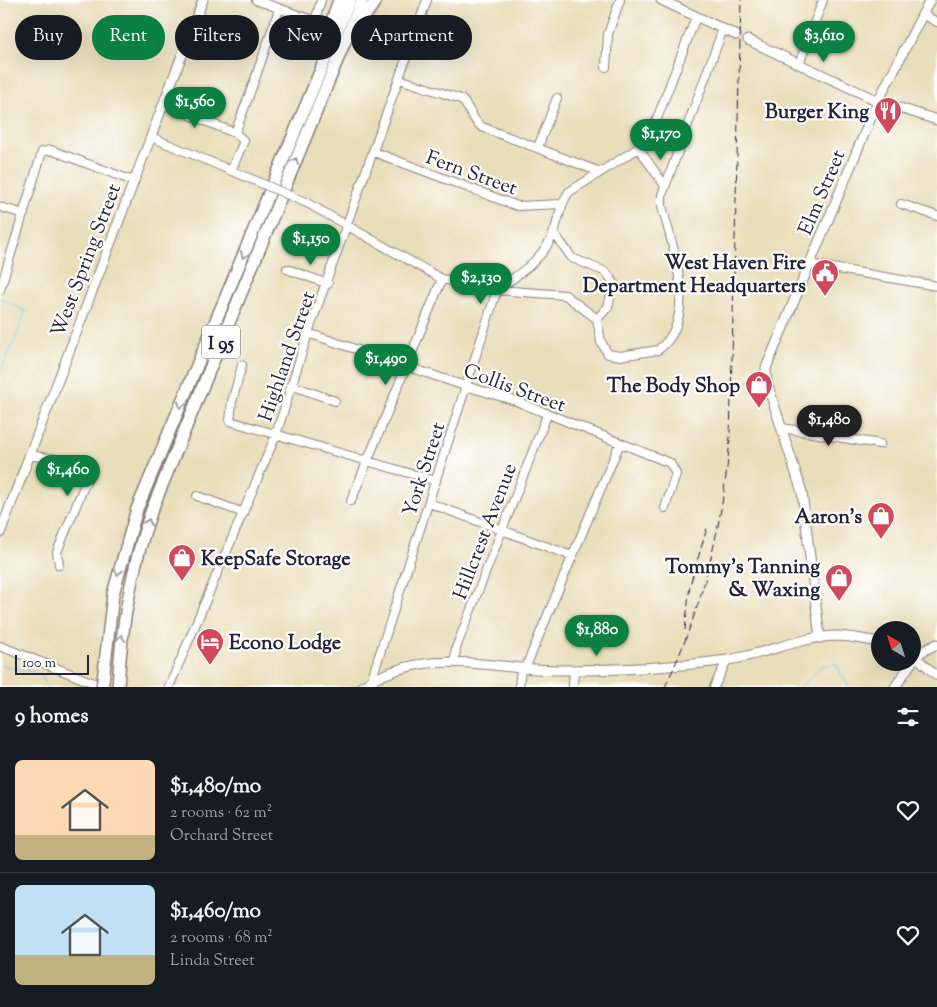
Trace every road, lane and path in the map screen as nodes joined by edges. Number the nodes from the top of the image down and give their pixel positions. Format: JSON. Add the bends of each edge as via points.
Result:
{"nodes":[{"id":1,"x":203,"y":0,"type":"edge"},
{"id":2,"x":256,"y":0,"type":"edge"},
{"id":3,"x":321,"y":0,"type":"edge"},
{"id":4,"x":339,"y":0,"type":"edge"},
{"id":5,"x":350,"y":0,"type":"edge"},
{"id":6,"x":362,"y":0,"type":"edge"},
{"id":7,"x":376,"y":0,"type":"edge"},
{"id":8,"x":427,"y":0,"type":"edge"},
{"id":9,"x":620,"y":0,"type":"edge"},
{"id":10,"x":661,"y":0,"type":"edge"},
{"id":11,"x":823,"y":0,"type":"edge"},
{"id":12,"x":930,"y":0,"type":"edge"},
{"id":13,"x":279,"y":9,"type":"junction"},
{"id":14,"x":922,"y":14,"type":"junction"},
{"id":15,"x":696,"y":16,"type":"junction"},
{"id":16,"x":937,"y":22,"type":"edge"},
{"id":17,"x":723,"y":29,"type":"junction"},
{"id":18,"x":736,"y":35,"type":"dead end"},
{"id":19,"x":748,"y":40,"type":"dead end"},
{"id":20,"x":799,"y":64,"type":"junction"},
{"id":21,"x":606,"y":67,"type":"dead end"},
{"id":22,"x":398,"y":79,"type":"junction"},
{"id":23,"x":558,"y":98,"type":"dead end"},
{"id":24,"x":878,"y":101,"type":"junction"},
{"id":25,"x":163,"y":104,"type":"junction"},
{"id":26,"x":314,"y":117,"type":"junction"},
{"id":27,"x":937,"y":120,"type":"edge"},
{"id":28,"x":235,"y":133,"type":"junction"},
{"id":29,"x":151,"y":137,"type":"junction"},
{"id":30,"x":538,"y":147,"type":"junction"},
{"id":31,"x":639,"y":149,"type":"junction"},
{"id":32,"x":374,"y":152,"type":"junction"},
{"id":33,"x":284,"y":160,"type":"junction"},
{"id":34,"x":231,"y":171,"type":"junction"},
{"id":35,"x":600,"y":172,"type":"junction"},
{"id":36,"x":133,"y":181,"type":"junction"},
{"id":37,"x":665,"y":186,"type":"junction"},
{"id":38,"x":562,"y":204,"type":"junction"},
{"id":39,"x":901,"y":204,"type":"dead end"},
{"id":40,"x":0,"y":206,"type":"edge"},
{"id":41,"x":24,"y":214,"type":"junction"},
{"id":42,"x":937,"y":216,"type":"edge"},
{"id":43,"x":348,"y":225,"type":"junction"},
{"id":44,"x":554,"y":233,"type":"junction"},
{"id":45,"x":809,"y":264,"type":"junction"},
{"id":46,"x":287,"y":269,"type":"dead end"},
{"id":47,"x":442,"y":279,"type":"junction"},
{"id":48,"x":328,"y":284,"type":"junction"},
{"id":49,"x":937,"y":286,"type":"edge"},
{"id":50,"x":0,"y":290,"type":"edge"},
{"id":51,"x":497,"y":290,"type":"junction"},
{"id":52,"x":598,"y":319,"type":"junction"},
{"id":53,"x":308,"y":333,"type":"junction"},
{"id":54,"x":242,"y":366,"type":"dead end"},
{"id":55,"x":406,"y":366,"type":"junction"},
{"id":56,"x":291,"y":385,"type":"junction"},
{"id":57,"x":467,"y":386,"type":"junction"},
{"id":58,"x":335,"y":401,"type":"dead end"},
{"id":59,"x":547,"y":415,"type":"junction"},
{"id":60,"x":782,"y":428,"type":"junction"},
{"id":61,"x":276,"y":435,"type":"junction"},
{"id":62,"x":620,"y":443,"type":"junction"},
{"id":63,"x":880,"y":444,"type":"dead end"},
{"id":64,"x":29,"y":455,"type":"junction"},
{"id":65,"x":368,"y":461,"type":"junction"},
{"id":66,"x":436,"y":481,"type":"junction"},
{"id":67,"x":197,"y":496,"type":"dead end"},
{"id":68,"x":351,"y":502,"type":"dead end"},
{"id":69,"x":429,"y":503,"type":"junction"},
{"id":70,"x":665,"y":508,"type":"dead end"},
{"id":71,"x":244,"y":513,"type":"junction"},
{"id":72,"x":502,"y":530,"type":"junction"},
{"id":73,"x":0,"y":533,"type":"edge"},
{"id":74,"x":572,"y":556,"type":"junction"},
{"id":75,"x":59,"y":565,"type":"dead end"},
{"id":76,"x":820,"y":638,"type":"junction"},
{"id":77,"x":871,"y":641,"type":"edge"},
{"id":78,"x":937,"y":644,"type":"edge"},
{"id":79,"x":0,"y":646,"type":"edge"},
{"id":80,"x":921,"y":652,"type":"edge"},
{"id":81,"x":455,"y":660,"type":"junction"},
{"id":82,"x":727,"y":660,"type":"junction"},
{"id":83,"x":921,"y":663,"type":"edge"},
{"id":84,"x":523,"y":669,"type":"junction"},
{"id":85,"x":574,"y":670,"type":"junction"},
{"id":86,"x":905,"y":671,"type":"edge"},
{"id":87,"x":937,"y":676,"type":"edge"},
{"id":88,"x":371,"y":680,"type":"junction"},
{"id":89,"x":103,"y":685,"type":"edge"},
{"id":90,"x":118,"y":687,"type":"edge"},
{"id":91,"x":169,"y":687,"type":"edge"},
{"id":92,"x":361,"y":687,"type":"edge"},
{"id":93,"x":518,"y":687,"type":"edge"},
{"id":94,"x":573,"y":687,"type":"edge"},
{"id":95,"x":714,"y":687,"type":"edge"},
{"id":96,"x":896,"y":687,"type":"edge"}],
"edges":[{"from":1,"to":25,"type":"main road","name":"West Spring Street"},
{"from":2,"to":13,"type":"street"},
{"from":3,"to":13,"type":"street","via":[[315,21]]},
{"from":4,"to":33,"type":"highway"},
{"from":5,"to":33,"type":"highway","number":"I 95"},
{"from":6,"to":26,"type":"highway","number":"I 95"},
{"from":7,"to":26,"type":"highway","via":[[355,30]]},
{"from":8,"to":22,"type":"street","name":"Highland Street"},
{"from":9,"to":21,"type":"street","via":[[608,34]]},
{"from":10,"to":15,"type":"main road"},
{"from":11,"to":20,"type":"street"},
{"from":12,"to":14,"type":"main road","name":"Elm Street"},
{"from":13,"to":28,"type":"street"},
{"from":14,"to":16,"type":"street"},
{"from":14,"to":24,"type":"main road","name":"Elm Street"},
{"from":15,"to":17,"type":"main road"},
{"from":15,"to":31,"type":"street","via":[[649,139]]},
{"from":17,"to":18,"type":"main road"},
{"from":17,"to":37,"type":"street"},
{"from":19,"to":20,"type":"main road"},
{"from":20,"to":24,"type":"main road"},
{"from":22,"to":30,"type":"street","via":[[461,99],[479,125]]},
{"from":22,"to":32,"type":"street","name":"Highland Street"},
{"from":23,"to":30,"type":"street"},
{"from":24,"to":27,"type":"main road"},
{"from":24,"to":45,"type":"main road","name":"Elm Street"},
{"from":25,"to":28,"type":"street"},
{"from":25,"to":29,"type":"main road","name":"West Spring Street"},
{"from":90,"to":26,"type":"highway","number":"I 95","one_way":true,"via":[[127,597],[145,529]]},
{"from":28,"to":34,"type":"street","via":[[244,141]]},
{"from":29,"to":34,"type":"street"},
{"from":29,"to":36,"type":"main road","name":"West Spring Street"},
{"from":30,"to":35,"type":"street"},
{"from":31,"to":35,"type":"street"},
{"from":31,"to":37,"type":"street"},
{"from":32,"to":38,"type":"street","name":"Fern Street","via":[[517,206]]},
{"from":32,"to":43,"type":"street","name":"Highland Street"},
{"from":33,"to":89,"type":"highway","number":"I 95","one_way":true,"via":[[136,509],[113,594]]},
{"from":34,"to":43,"type":"street","bridge":true,"via":[[307,203]]},
{"from":35,"to":38,"type":"street","via":[[574,188]]},
{"from":36,"to":41,"type":"street","via":[[70,156],[45,150],[39,157]]},
{"from":36,"to":64,"type":"main road","name":"West Spring Street"},
{"from":37,"to":52,"type":"street","via":[[662,206],[681,291],[680,308],[670,336],[654,351],[620,356],[608,354],[601,342]]},
{"from":38,"to":44,"type":"street"},
{"from":39,"to":42,"type":"street"},
{"from":40,"to":41,"type":"street"},
{"from":41,"to":50,"type":"street"},
{"from":43,"to":47,"type":"street"},
{"from":43,"to":48,"type":"street","name":"Highland Street"},
{"from":44,"to":51,"type":"street","via":[[537,259]]},
{"from":44,"to":52,"type":"street","via":[[572,258],[606,272],[614,283],[608,308]]},
{"from":45,"to":49,"type":"street"},
{"from":45,"to":60,"type":"main road","name":"Elm Street","via":[[766,368],[766,383]]},
{"from":46,"to":48,"type":"street"},
{"from":47,"to":51,"type":"street"},
{"from":47,"to":55,"type":"street"},
{"from":48,"to":53,"type":"street","name":"Highland Street"},
{"from":51,"to":52,"type":"street","via":[[565,295]]},
{"from":51,"to":57,"type":"street","name":"York Street"},
{"from":53,"to":55,"type":"street","name":"Collis Street"},
{"from":53,"to":56,"type":"street","name":"Highland Street"},
{"from":54,"to":61,"type":"street","via":[[230,421]]},
{"from":55,"to":57,"type":"street","name":"Collis Street"},
{"from":55,"to":65,"type":"street"},
{"from":56,"to":58,"type":"street"},
{"from":56,"to":61,"type":"street","name":"Highland Street"},
{"from":57,"to":59,"type":"street","name":"Collis Street","via":[[516,401]]},
{"from":57,"to":66,"type":"street","name":"York Street"},
{"from":59,"to":62,"type":"street","name":"Collis Street"},
{"from":59,"to":72,"type":"street","name":"Hillcrest Avenue"},
{"from":60,"to":63,"type":"street"},
{"from":60,"to":76,"type":"main road","name":"Elm Street","via":[[802,492]]},
{"from":61,"to":65,"type":"street"},
{"from":61,"to":71,"type":"street","name":"Highland Street"},
{"from":62,"to":70,"type":"street","name":"Collis Street","via":[[670,463],[676,474]]},
{"from":62,"to":74,"type":"street"},
{"from":64,"to":73,"type":"main road","name":"West Spring Street"},
{"from":64,"to":75,"type":"street","via":[[79,463],[87,470],[87,479],[57,552]]},
{"from":65,"to":66,"type":"street"},
{"from":65,"to":68,"type":"street"},
{"from":66,"to":69,"type":"street","name":"York Street"},
{"from":67,"to":71,"type":"street"},
{"from":69,"to":72,"type":"street"},
{"from":69,"to":88,"type":"street","name":"York Street"},
{"from":71,"to":91,"type":"street","name":"Highland Street"},
{"from":72,"to":74,"type":"street"},
{"from":72,"to":81,"type":"street","name":"Hillcrest Avenue","via":[[456,648]]},
{"from":74,"to":84,"type":"street"},
{"from":76,"to":77,"type":"main road","via":[[850,637]]},
{"from":76,"to":82,"type":"main road"},
{"from":78,"to":80,"type":"main road"},
{"from":79,"to":89,"type":"street"},
{"from":81,"to":84,"type":"main road"},
{"from":81,"to":88,"type":"main road","via":[[414,665]]},
{"from":82,"to":85,"type":"main road"},
{"from":82,"to":95,"type":"street"},
{"from":83,"to":87,"type":"street"},
{"from":84,"to":85,"type":"main road"},
{"from":84,"to":93,"type":"street"},
{"from":85,"to":94,"type":"street"},
{"from":86,"to":96,"type":"main road"},
{"from":88,"to":92,"type":"main road"}]}
